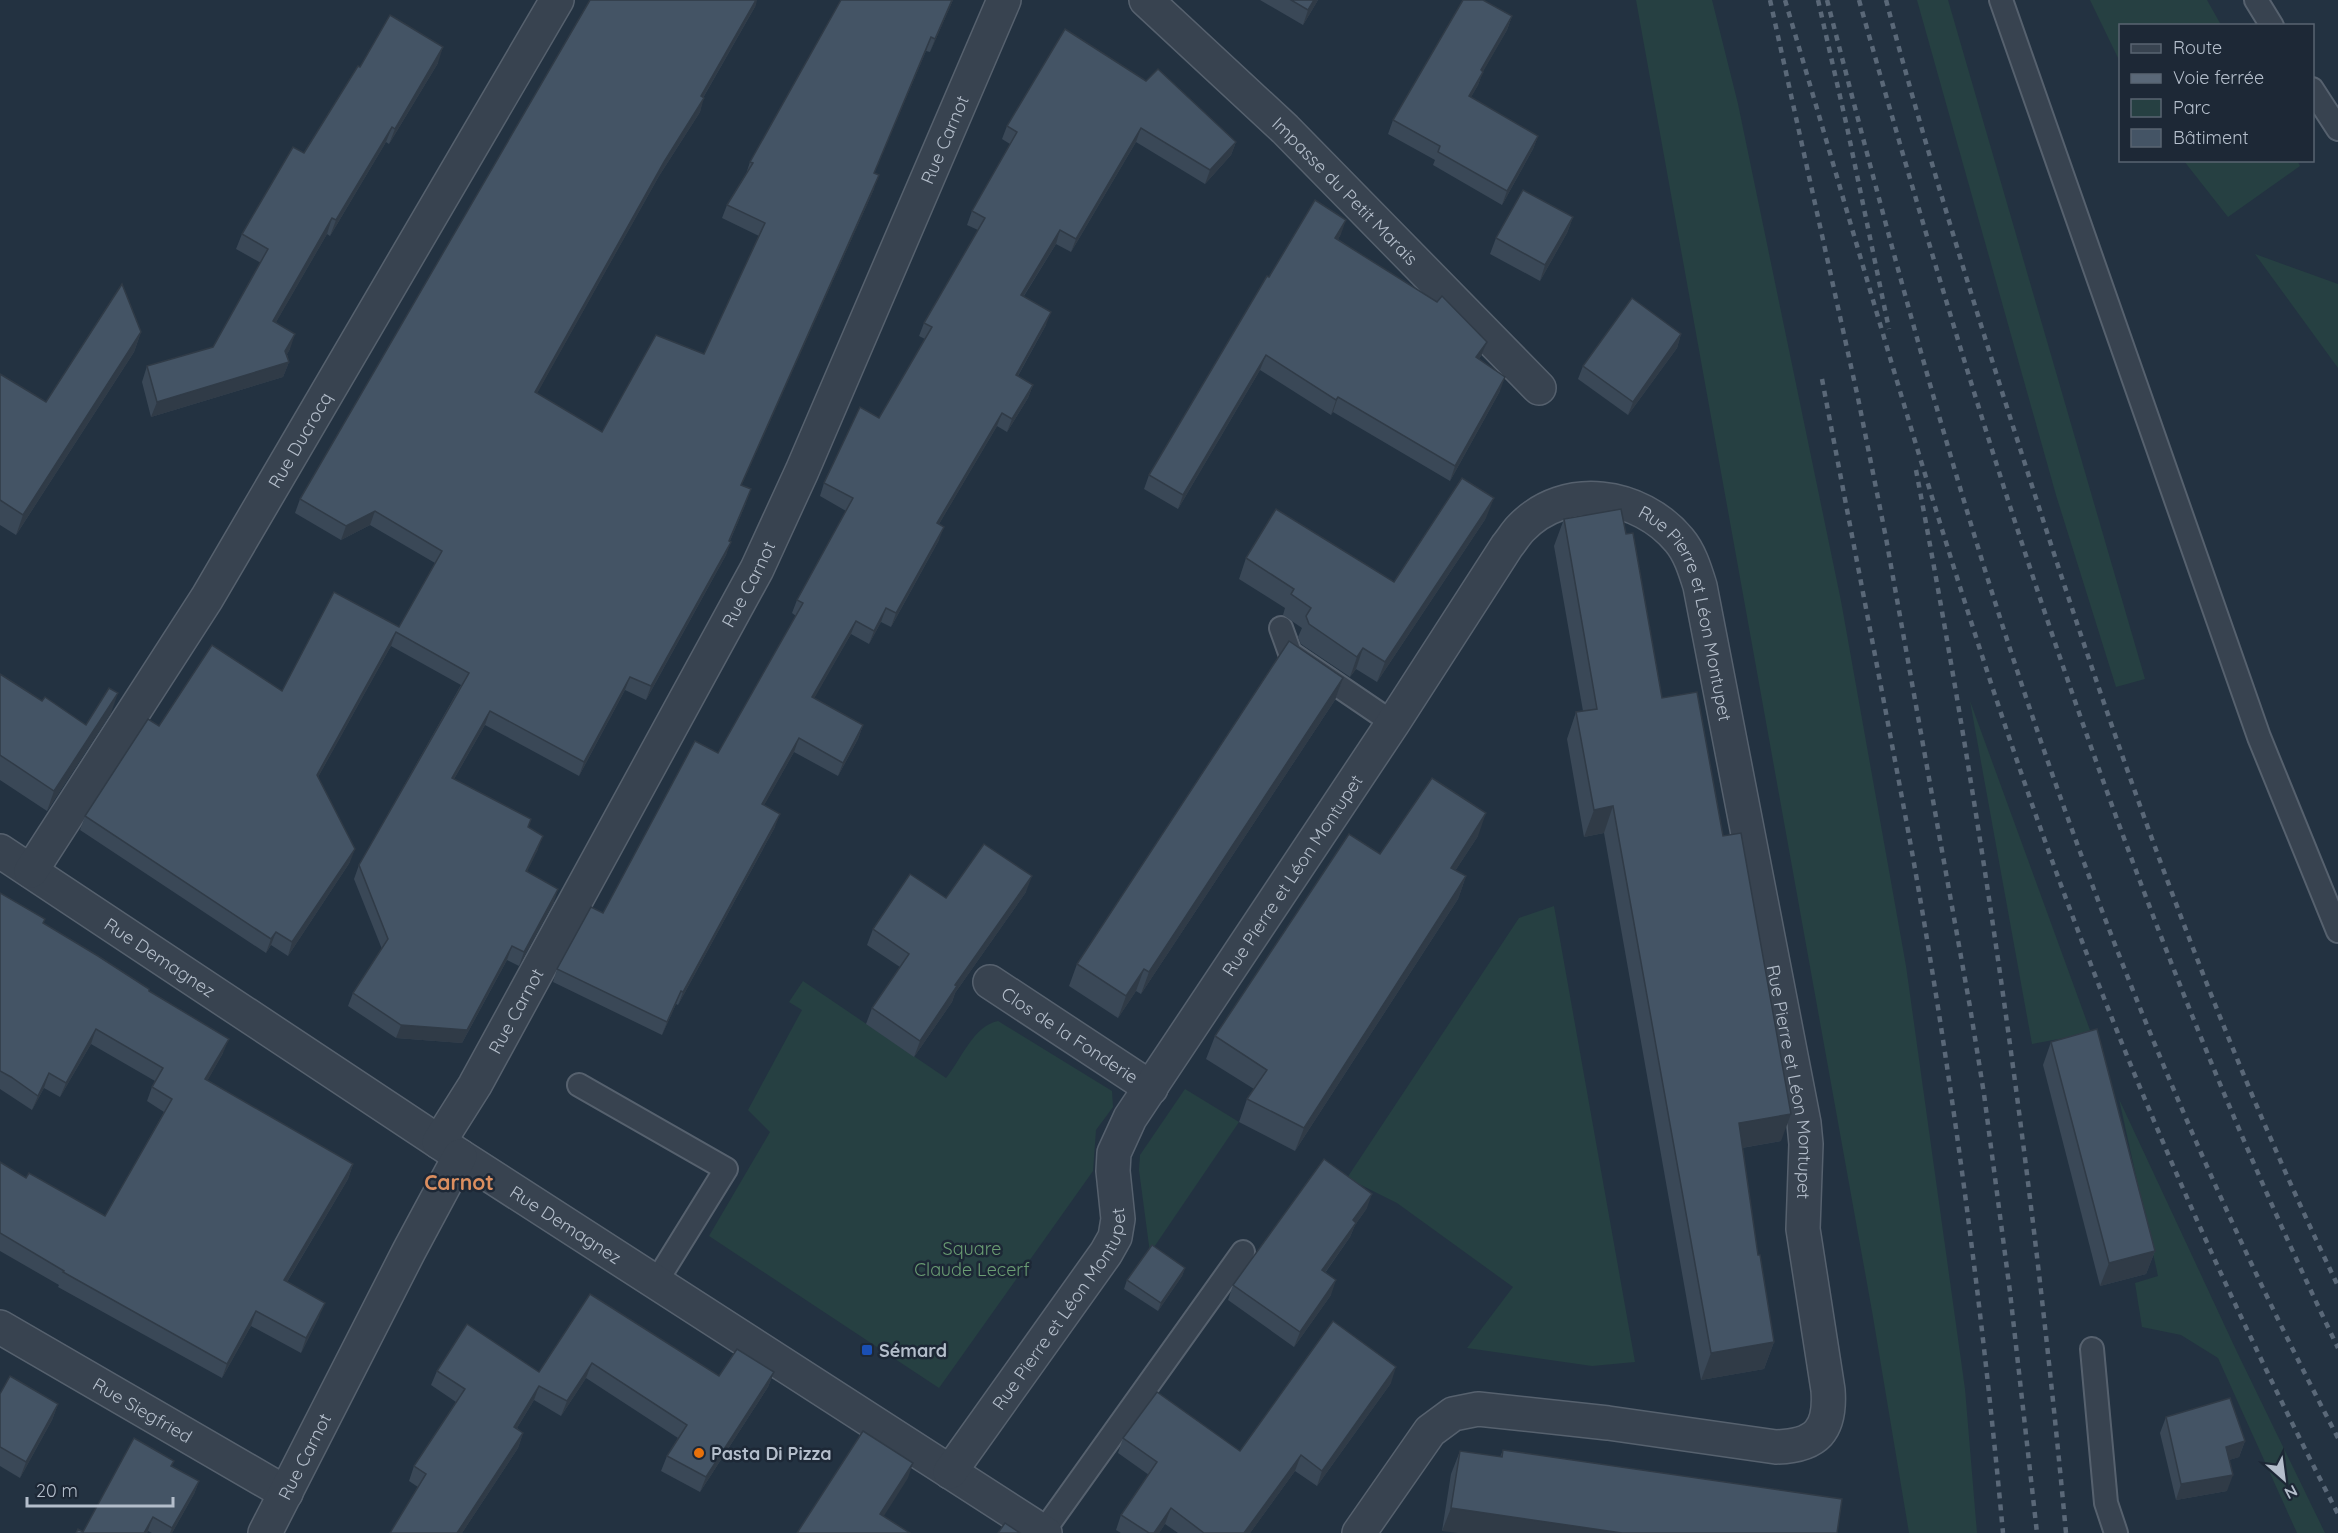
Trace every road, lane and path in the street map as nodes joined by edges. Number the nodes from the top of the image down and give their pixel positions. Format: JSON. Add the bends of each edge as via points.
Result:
{"nodes":[{"id":1,"x":557,"y":0,"type":"edge"},
{"id":2,"x":1004,"y":0,"type":"edge"},
{"id":3,"x":1146,"y":0,"type":"edge"},
{"id":4,"x":2001,"y":0,"type":"edge"},
{"id":5,"x":2256,"y":0,"type":"edge"},
{"id":6,"x":2271,"y":24,"type":"edge"},
{"id":7,"x":2314,"y":91,"type":"edge"},
{"id":8,"x":2338,"y":129,"type":"edge"},
{"id":9,"x":1539,"y":388,"type":"dead end"},
{"id":10,"x":1281,"y":628,"type":"dead end"},
{"id":11,"x":1393,"y":723,"type":"junction"},
{"id":12,"x":0,"y":851,"type":"edge"},
{"id":13,"x":31,"y":871,"type":"junction"},
{"id":14,"x":2338,"y":931,"type":"edge"},
{"id":15,"x":990,"y":982,"type":"dead end"},
{"id":16,"x":579,"y":1085,"type":"dead end"},
{"id":17,"x":1151,"y":1088,"type":"junction"},
{"id":18,"x":449,"y":1149,"type":"junction"},
{"id":19,"x":1243,"y":1252,"type":"dead end"},
{"id":20,"x":656,"y":1282,"type":"junction"},
{"id":21,"x":0,"y":1327,"type":"edge"},
{"id":22,"x":2092,"y":1348,"type":"dead end"},
{"id":23,"x":950,"y":1472,"type":"junction"},
{"id":24,"x":286,"y":1493,"type":"junction"},
{"id":25,"x":1044,"y":1532,"type":"edge"},
{"id":26,"x":266,"y":1533,"type":"edge"},
{"id":27,"x":1359,"y":1533,"type":"edge"},
{"id":28,"x":2116,"y":1533,"type":"edge"}],
"edges":[{"from":1,"to":13,"type":"street","name":"Rue Ducrocq","via":[[207,598]]},
{"from":2,"to":18,"type":"street","name":"Rue Carnot","via":[[757,568],[475,1085]]},
{"from":3,"to":9,"type":"street","name":"Impasse du Petit Marais","via":[[1285,129]]},
{"from":4,"to":14,"type":"lane","via":[[2259,737]]},
{"from":5,"to":6,"type":"lane"},
{"from":7,"to":8,"type":"lane"},
{"from":10,"to":11,"type":"lane","via":[[1290,653]]},
{"from":11,"to":17,"type":"street","name":"Rue Pierre et Léon Montupet"},
{"from":11,"to":27,"type":"street","name":"Rue Pierre et Léon Montupet","via":[[1507,546],[1534,517],[1572,499],[1605,498],[1652,516],[1680,541],[1700,586],[1804,1123],[1803,1229],[1829,1407],[1820,1432],[1801,1444],[1776,1447],[1608,1423],[1466,1410],[1453,1414],[1430,1431]]},
{"from":12,"to":13,"type":"street","name":"Rue Demagnez"},
{"from":13,"to":18,"type":"street","name":"Rue Demagnez"},
{"from":15,"to":17,"type":"street","name":"Clos de la Fonderie"},
{"from":16,"to":20,"type":"lane","via":[[726,1169]]},
{"from":17,"to":23,"type":"street","name":"Rue Pierre et Léon Montupet","via":[[1130,1118],[1114,1153],[1118,1219],[1115,1237]]},
{"from":18,"to":20,"type":"street","name":"Rue Demagnez"},
{"from":18,"to":24,"type":"street","name":"Rue Carnot","via":[[409,1251]]},
{"from":19,"to":25,"type":"lane"},
{"from":20,"to":23,"type":"street","name":"Rue Demagnez"},
{"from":21,"to":24,"type":"street","name":"Rue Siegfried"},
{"from":22,"to":28,"type":"lane","via":[[2106,1503]]},
{"from":23,"to":25,"type":"street","name":"Rue Demagnez"},
{"from":24,"to":26,"type":"street","name":"Rue Carnot"}]}
